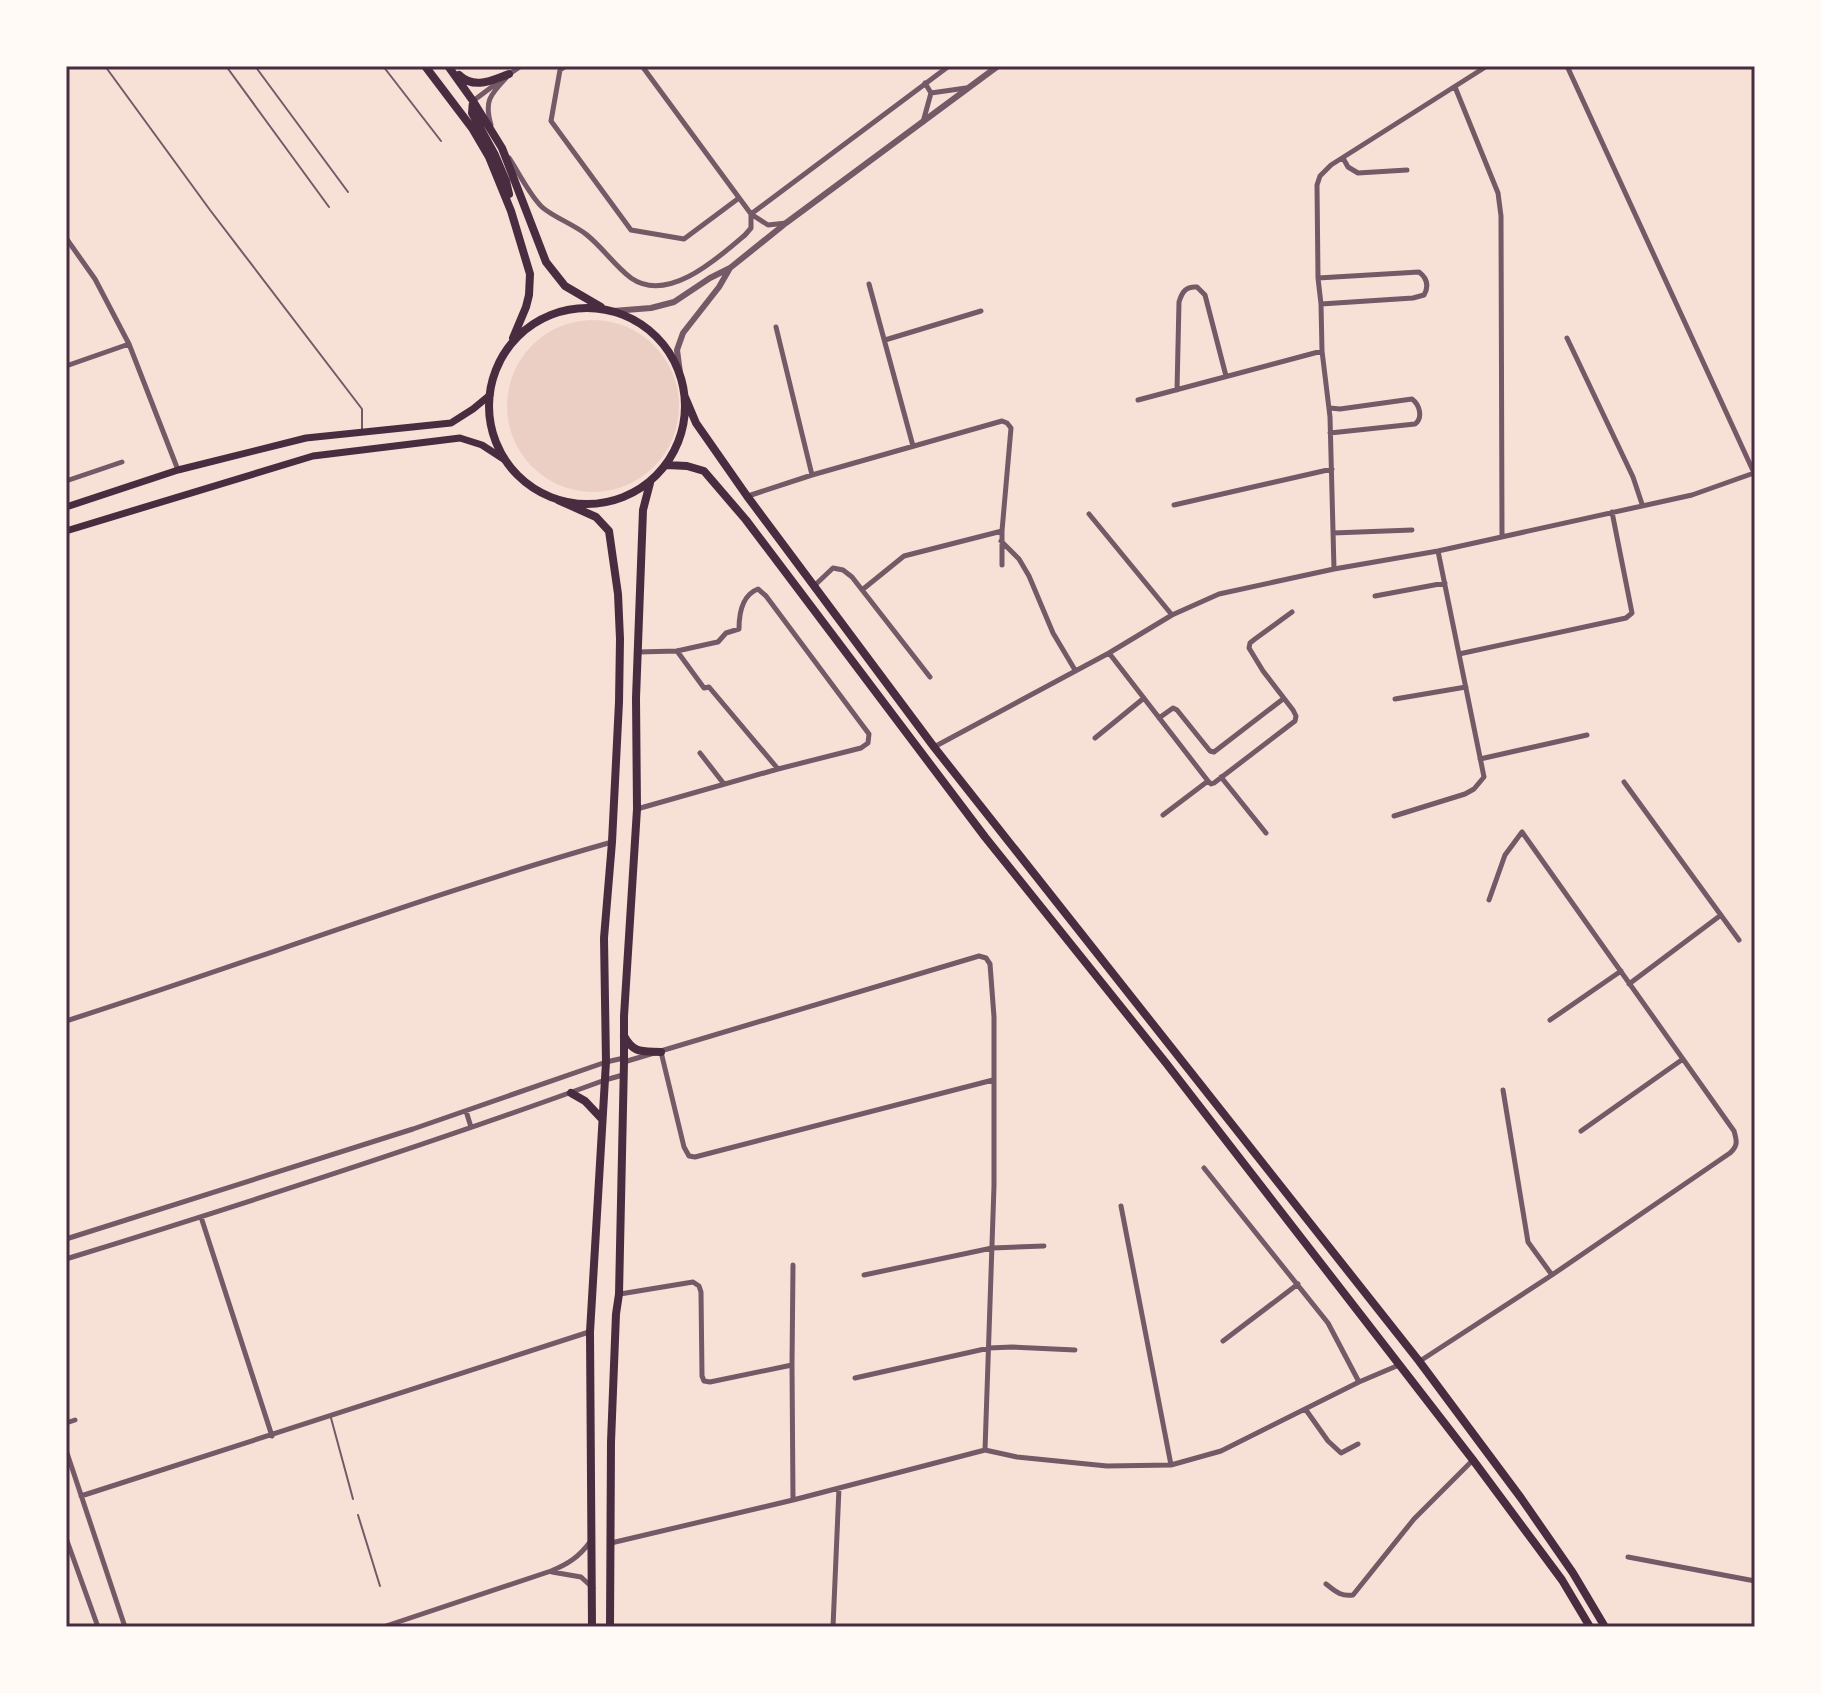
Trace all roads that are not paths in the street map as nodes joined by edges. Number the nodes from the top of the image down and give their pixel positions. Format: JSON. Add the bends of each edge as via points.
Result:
{"nodes":[{"id":1,"x":105,"y":66,"type":"edge"},
{"id":2,"x":226,"y":66,"type":"edge"},
{"id":3,"x":255,"y":66,"type":"edge"},
{"id":4,"x":383,"y":66,"type":"edge"},
{"id":5,"x":425,"y":66,"type":"edge"},
{"id":6,"x":449,"y":66,"type":"edge"},
{"id":7,"x":521,"y":66,"type":"edge"},
{"id":8,"x":566,"y":66,"type":"edge"},
{"id":9,"x":642,"y":66,"type":"edge"},
{"id":10,"x":949,"y":66,"type":"edge"},
{"id":11,"x":998,"y":66,"type":"edge"},
{"id":12,"x":1487,"y":66,"type":"edge"},
{"id":13,"x":1567,"y":66,"type":"edge"},
{"id":14,"x":509,"y":74,"type":"junction"},
{"id":15,"x":925,"y":83,"type":"junction"},
{"id":16,"x":1455,"y":87,"type":"junction"},
{"id":17,"x":969,"y":88,"type":"junction"},
{"id":18,"x":931,"y":93,"type":"junction"},
{"id":19,"x":473,"y":101,"type":"junction"},
{"id":20,"x":923,"y":122,"type":"junction"},
{"id":21,"x":494,"y":134,"type":"junction"},
{"id":22,"x":441,"y":141,"type":"dead end"},
{"id":23,"x":502,"y":148,"type":"junction"},
{"id":24,"x":1343,"y":158,"type":"junction"},
{"id":25,"x":1407,"y":170,"type":"dead end"},
{"id":26,"x":348,"y":192,"type":"dead end"},
{"id":27,"x":739,"y":198,"type":"junction"},
{"id":28,"x":329,"y":207,"type":"dead end"},
{"id":29,"x":511,"y":211,"type":"junction"},
{"id":30,"x":751,"y":214,"type":"junction"},
{"id":31,"x":786,"y":223,"type":"junction"},
{"id":32,"x":66,"y":238,"type":"edge"},
{"id":33,"x":730,"y":268,"type":"junction"},
{"id":34,"x":1318,"y":278,"type":"junction"},
{"id":35,"x":869,"y":284,"type":"dead end"},
{"id":36,"x":1321,"y":304,"type":"junction"},
{"id":37,"x":609,"y":310,"type":"junction"},
{"id":38,"x":981,"y":311,"type":"dead end"},
{"id":39,"x":776,"y":327,"type":"dead end"},
{"id":40,"x":1567,"y":338,"type":"dead end"},
{"id":41,"x":885,"y":340,"type":"junction"},
{"id":42,"x":129,"y":344,"type":"junction"},
{"id":43,"x":510,"y":346,"type":"junction"},
{"id":44,"x":1322,"y":351,"type":"junction"},
{"id":45,"x":66,"y":366,"type":"edge"},
{"id":46,"x":680,"y":373,"type":"junction"},
{"id":47,"x":1226,"y":376,"type":"junction"},
{"id":48,"x":1177,"y":390,"type":"junction"},
{"id":49,"x":490,"y":395,"type":"junction"},
{"id":50,"x":685,"y":397,"type":"junction"},
{"id":51,"x":1138,"y":400,"type":"dead end"},
{"id":52,"x":1330,"y":408,"type":"junction"},
{"id":53,"x":362,"y":432,"type":"junction"},
{"id":54,"x":1330,"y":433,"type":"junction"},
{"id":55,"x":913,"y":446,"type":"junction"},
{"id":56,"x":505,"y":460,"type":"junction"},
{"id":57,"x":122,"y":462,"type":"dead end"},
{"id":58,"x":667,"y":465,"type":"junction"},
{"id":59,"x":1332,"y":469,"type":"junction"},
{"id":60,"x":178,"y":470,"type":"junction"},
{"id":61,"x":1754,"y":474,"type":"edge"},
{"id":62,"x":812,"y":475,"type":"junction"},
{"id":63,"x":66,"y":481,"type":"edge"},
{"id":64,"x":650,"y":483,"type":"junction"},
{"id":65,"x":747,"y":496,"type":"junction"},
{"id":66,"x":558,"y":500,"type":"junction"},
{"id":67,"x":1642,"y":504,"type":"junction"},
{"id":68,"x":1174,"y":505,"type":"dead end"},
{"id":69,"x":66,"y":507,"type":"edge"},
{"id":70,"x":1612,"y":512,"type":"junction"},
{"id":71,"x":1089,"y":514,"type":"dead end"},
{"id":72,"x":1412,"y":530,"type":"dead end"},
{"id":73,"x":66,"y":531,"type":"edge"},
{"id":74,"x":1002,"y":531,"type":"junction"},
{"id":75,"x":1333,"y":533,"type":"junction"},
{"id":76,"x":1502,"y":536,"type":"junction"},
{"id":77,"x":1001,"y":541,"type":"junction"},
{"id":78,"x":1438,"y":551,"type":"junction"},
{"id":79,"x":1002,"y":565,"type":"dead end"},
{"id":80,"x":1334,"y":569,"type":"junction"},
{"id":81,"x":1445,"y":583,"type":"junction"},
{"id":82,"x":814,"y":586,"type":"junction"},
{"id":83,"x":862,"y":590,"type":"junction"},
{"id":84,"x":1375,"y":596,"type":"dead end"},
{"id":85,"x":1292,"y":612,"type":"dead end"},
{"id":86,"x":1172,"y":615,"type":"junction"},
{"id":87,"x":677,"y":651,"type":"junction"},
{"id":88,"x":638,"y":652,"type":"junction"},
{"id":89,"x":1109,"y":653,"type":"junction"},
{"id":90,"x":1459,"y":654,"type":"junction"},
{"id":91,"x":1075,"y":670,"type":"junction"},
{"id":92,"x":930,"y":677,"type":"dead end"},
{"id":93,"x":1466,"y":687,"type":"junction"},
{"id":94,"x":1144,"y":698,"type":"junction"},
{"id":95,"x":1283,"y":699,"type":"junction"},
{"id":96,"x":1395,"y":699,"type":"dead end"},
{"id":97,"x":1159,"y":718,"type":"junction"},
{"id":98,"x":1587,"y":735,"type":"dead end"},
{"id":99,"x":1095,"y":738,"type":"dead end"},
{"id":100,"x":934,"y":747,"type":"junction"},
{"id":101,"x":700,"y":753,"type":"dead end"},
{"id":102,"x":1480,"y":759,"type":"junction"},
{"id":103,"x":778,"y":769,"type":"junction"},
{"id":104,"x":1221,"y":777,"type":"junction"},
{"id":105,"x":1208,"y":781,"type":"junction"},
{"id":106,"x":1624,"y":782,"type":"dead end"},
{"id":107,"x":724,"y":784,"type":"junction"},
{"id":108,"x":637,"y":809,"type":"junction"},
{"id":109,"x":1163,"y":815,"type":"dead end"},
{"id":110,"x":1394,"y":816,"type":"dead end"},
{"id":111,"x":1266,"y":833,"type":"dead end"},
{"id":112,"x":612,"y":842,"type":"junction"},
{"id":113,"x":1489,"y":900,"type":"dead end"},
{"id":114,"x":1721,"y":915,"type":"junction"},
{"id":115,"x":1739,"y":940,"type":"dead end"},
{"id":116,"x":1621,"y":971,"type":"junction"},
{"id":117,"x":1629,"y":984,"type":"junction"},
{"id":118,"x":1550,"y":1020,"type":"dead end"},
{"id":119,"x":66,"y":1021,"type":"edge"},
{"id":120,"x":624,"y":1036,"type":"junction"},
{"id":121,"x":661,"y":1052,"type":"junction"},
{"id":122,"x":1683,"y":1059,"type":"junction"},
{"id":123,"x":624,"y":1060,"type":"junction"},
{"id":124,"x":606,"y":1062,"type":"junction"},
{"id":125,"x":623,"y":1075,"type":"junction"},
{"id":126,"x":605,"y":1080,"type":"junction"},
{"id":127,"x":993,"y":1080,"type":"junction"},
{"id":128,"x":1503,"y":1090,"type":"dead end"},
{"id":129,"x":571,"y":1093,"type":"junction"},
{"id":130,"x":466,"y":1111,"type":"junction"},
{"id":131,"x":603,"y":1120,"type":"junction"},
{"id":132,"x":471,"y":1127,"type":"junction"},
{"id":133,"x":1581,"y":1131,"type":"dead end"},
{"id":134,"x":1204,"y":1168,"type":"dead end"},
{"id":135,"x":1121,"y":1206,"type":"dead end"},
{"id":136,"x":201,"y":1217,"type":"junction"},
{"id":137,"x":66,"y":1239,"type":"edge"},
{"id":138,"x":1044,"y":1246,"type":"dead end"},
{"id":139,"x":992,"y":1248,"type":"junction"},
{"id":140,"x":66,"y":1259,"type":"edge"},
{"id":141,"x":793,"y":1265,"type":"dead end"},
{"id":142,"x":864,"y":1275,"type":"dead end"},
{"id":143,"x":1552,"y":1275,"type":"junction"},
{"id":144,"x":1298,"y":1284,"type":"junction"},
{"id":145,"x":619,"y":1294,"type":"junction"},
{"id":146,"x":590,"y":1332,"type":"junction"},
{"id":147,"x":1223,"y":1341,"type":"dead end"},
{"id":148,"x":989,"y":1348,"type":"junction"},
{"id":149,"x":1075,"y":1350,"type":"dead end"},
{"id":150,"x":1419,"y":1361,"type":"junction"},
{"id":151,"x":792,"y":1365,"type":"junction"},
{"id":152,"x":1400,"y":1365,"type":"junction"},
{"id":153,"x":855,"y":1378,"type":"dead end"},
{"id":154,"x":1359,"y":1382,"type":"junction"},
{"id":155,"x":1306,"y":1410,"type":"junction"},
{"id":156,"x":331,"y":1417,"type":"junction"},
{"id":157,"x":75,"y":1420,"type":"dead end"},
{"id":158,"x":66,"y":1423,"type":"edge"},
{"id":159,"x":272,"y":1436,"type":"junction"},
{"id":160,"x":1358,"y":1444,"type":"dead end"},
{"id":161,"x":66,"y":1450,"type":"edge"},
{"id":162,"x":985,"y":1450,"type":"junction"},
{"id":163,"x":1473,"y":1460,"type":"junction"},
{"id":164,"x":1171,"y":1465,"type":"junction"},
{"id":165,"x":74,"y":1473,"type":"junction"},
{"id":166,"x":66,"y":1476,"type":"edge"},
{"id":167,"x":839,"y":1488,"type":"junction"},
{"id":168,"x":81,"y":1496,"type":"junction"},
{"id":169,"x":353,"y":1499,"type":"dead end"},
{"id":170,"x":793,"y":1500,"type":"junction"},
{"id":171,"x":358,"y":1515,"type":"dead end"},
{"id":172,"x":593,"y":1537,"type":"junction"},
{"id":173,"x":66,"y":1538,"type":"edge"},
{"id":174,"x":611,"y":1543,"type":"junction"},
{"id":175,"x":1628,"y":1557,"type":"dead end"},
{"id":176,"x":551,"y":1571,"type":"junction"},
{"id":177,"x":1755,"y":1581,"type":"edge"},
{"id":178,"x":1326,"y":1584,"type":"dead end"},
{"id":179,"x":380,"y":1586,"type":"dead end"},
{"id":180,"x":593,"y":1588,"type":"junction"},
{"id":181,"x":98,"y":1627,"type":"edge"},
{"id":182,"x":125,"y":1627,"type":"edge"},
{"id":183,"x":383,"y":1627,"type":"edge"},
{"id":184,"x":592,"y":1627,"type":"edge"},
{"id":185,"x":610,"y":1627,"type":"edge"},
{"id":186,"x":833,"y":1627,"type":"edge"},
{"id":187,"x":1590,"y":1627,"type":"edge"},
{"id":188,"x":1605,"y":1627,"type":"edge"}],
"edges":[{"from":1,"to":53,"type":"lane","via":[[362,409]]},
{"from":2,"to":28,"type":"lane"},
{"from":3,"to":26,"type":"lane"},
{"from":4,"to":22,"type":"lane"},
{"from":5,"to":29,"type":"main road","via":[[472,128]]},
{"from":6,"to":14,"type":"main road","via":[[471,83]]},
{"from":6,"to":19,"type":"main road"},
{"from":7,"to":14,"type":"street"},
{"from":8,"to":27,"type":"street","via":[[560,70],[551,121],[631,230],[684,239]]},
{"from":9,"to":27,"type":"street"},
{"from":10,"to":15,"type":"street"},
{"from":11,"to":17,"type":"street"},
{"from":12,"to":16,"type":"street"},
{"from":13,"to":61,"type":"street"},
{"from":14,"to":19,"type":"street"},
{"from":14,"to":21,"type":"street","via":[[489,98]]},
{"from":15,"to":18,"type":"street"},
{"from":15,"to":30,"type":"street"},
{"from":16,"to":24,"type":"street"},
{"from":16,"to":76,"type":"street","via":[[1498,193],[1501,216]]},
{"from":17,"to":18,"type":"street"},
{"from":17,"to":20,"type":"street"},
{"from":18,"to":20,"type":"street"},
{"from":19,"to":21,"type":"main road"},
{"from":19,"to":29,"type":"main road","via":[[472,113],[506,181]]},
{"from":20,"to":31,"type":"street"},
{"from":21,"to":23,"type":"main road"},
{"from":23,"to":30,"type":"street","via":[[541,207],[586,234],[643,285],[670,284],[696,273],[745,235]]},
{"from":23,"to":37,"type":"main road","via":[[546,262],[565,286]]},
{"from":24,"to":25,"type":"street","via":[[1358,173]]},
{"from":24,"to":34,"type":"street","via":[[1320,176],[1317,185]]},
{"from":27,"to":30,"type":"street"},
{"from":29,"to":43,"type":"main road","via":[[530,274],[526,307]]},
{"from":30,"to":31,"type":"street","via":[[768,225]]},
{"from":31,"to":33,"type":"street"},
{"from":32,"to":42,"type":"street"},
{"from":33,"to":37,"type":"street","via":[[674,302]]},
{"from":33,"to":46,"type":"street","via":[[683,333],[677,350]]},
{"from":34,"to":36,"type":"street"},
{"from":34,"to":36,"type":"street","via":[[1419,272],[1427,287],[1424,295],[1413,298]]},
{"from":35,"to":41,"type":"street"},
{"from":36,"to":44,"type":"street"},
{"from":37,"to":43,"type":"main road","via":[[557,312],[531,325]]},
{"from":37,"to":46,"type":"main road","via":[[654,334]]},
{"from":38,"to":41,"type":"street"},
{"from":39,"to":62,"type":"street"},
{"from":40,"to":67,"type":"street"},
{"from":41,"to":55,"type":"street"},
{"from":42,"to":45,"type":"street"},
{"from":42,"to":60,"type":"street"},
{"from":43,"to":49,"type":"main road","via":[[494,374]]},
{"from":44,"to":47,"type":"street"},
{"from":44,"to":52,"type":"street"},
{"from":46,"to":50,"type":"main road"},
{"from":47,"to":48,"type":"street"},
{"from":47,"to":48,"type":"street","via":[[1205,295],[1190,287],[1179,302]]},
{"from":48,"to":51,"type":"street"},
{"from":49,"to":53,"type":"main road","via":[[451,423]]},
{"from":49,"to":56,"type":"main road","via":[[492,429]]},
{"from":50,"to":58,"type":"main road","via":[[681,438]]},
{"from":50,"to":65,"type":"main road","via":[[696,423]]},
{"from":52,"to":54,"type":"street"},
{"from":52,"to":54,"type":"street","via":[[1412,399],[1419,415],[1415,424]]},
{"from":53,"to":60,"type":"main road","via":[[306,438]]},
{"from":54,"to":59,"type":"street"},
{"from":55,"to":62,"type":"street"},
{"from":55,"to":74,"type":"street","via":[[1007,423],[1011,428]]},
{"from":56,"to":66,"type":"main road","via":[[528,485]]},
{"from":56,"to":73,"type":"main road","via":[[460,438],[313,456]]},
{"from":57,"to":63,"type":"street"},
{"from":58,"to":64,"type":"main road"},
{"from":58,"to":152,"type":"main road","via":[[704,471],[746,520],[985,837]]},
{"from":59,"to":68,"type":"street"},
{"from":59,"to":75,"type":"street"},
{"from":60,"to":69,"type":"main road"},
{"from":61,"to":67,"type":"street","via":[[1692,495]]},
{"from":62,"to":65,"type":"street"},
{"from":64,"to":66,"type":"main road","via":[[601,504]]},
{"from":64,"to":88,"type":"main road","via":[[643,510]]},
{"from":65,"to":82,"type":"main road"},
{"from":66,"to":112,"type":"main road","via":[[596,517],[609,531],[620,639]]},
{"from":67,"to":70,"type":"street"},
{"from":70,"to":76,"type":"street"},
{"from":70,"to":90,"type":"street","via":[[1632,613],[1612,622]]},
{"from":71,"to":86,"type":"street"},
{"from":72,"to":75,"type":"street"},
{"from":74,"to":77,"type":"street"},
{"from":74,"to":83,"type":"street","via":[[904,556]]},
{"from":75,"to":80,"type":"street"},
{"from":76,"to":78,"type":"street"},
{"from":77,"to":79,"type":"street"},
{"from":77,"to":91,"type":"street","via":[[1029,576]]},
{"from":78,"to":80,"type":"street"},
{"from":78,"to":81,"type":"street"},
{"from":80,"to":86,"type":"street","via":[[1219,594]]},
{"from":81,"to":84,"type":"street"},
{"from":81,"to":90,"type":"street"},
{"from":82,"to":83,"type":"street","via":[[837,568]]},
{"from":82,"to":100,"type":"main road"},
{"from":83,"to":92,"type":"street"},
{"from":85,"to":95,"type":"street","via":[[1249,648]]},
{"from":86,"to":89,"type":"street"},
{"from":87,"to":88,"type":"street"},
{"from":87,"to":103,"type":"street"},
{"from":87,"to":103,"type":"street","via":[[718,642],[739,629],[751,592],[758,589],[766,596],[869,734],[861,748]]},
{"from":88,"to":108,"type":"main road"},
{"from":89,"to":91,"type":"street"},
{"from":89,"to":94,"type":"street"},
{"from":90,"to":93,"type":"street"},
{"from":91,"to":100,"type":"street"},
{"from":93,"to":96,"type":"street"},
{"from":93,"to":102,"type":"street"},
{"from":94,"to":97,"type":"street"},
{"from":94,"to":99,"type":"street"},
{"from":95,"to":97,"type":"street","via":[[1214,752],[1177,710]]},
{"from":95,"to":104,"type":"street","via":[[1295,721]]},
{"from":97,"to":105,"type":"street"},
{"from":98,"to":102,"type":"street"},
{"from":100,"to":150,"type":"main road"},
{"from":101,"to":107,"type":"street"},
{"from":102,"to":110,"type":"street","via":[[1484,777],[1474,789]]},
{"from":103,"to":107,"type":"street"},
{"from":104,"to":105,"type":"street"},
{"from":104,"to":111,"type":"street"},
{"from":105,"to":109,"type":"street"},
{"from":106,"to":114,"type":"street"},
{"from":107,"to":108,"type":"street"},
{"from":108,"to":120,"type":"main road"},
{"from":112,"to":119,"type":"street"},
{"from":112,"to":124,"type":"main road","via":[[604,938]]},
{"from":113,"to":116,"type":"street","via":[[1505,855],[1522,832]]},
{"from":114,"to":115,"type":"street"},
{"from":114,"to":117,"type":"street"},
{"from":116,"to":117,"type":"street"},
{"from":116,"to":118,"type":"street"},
{"from":117,"to":122,"type":"street"},
{"from":120,"to":121,"type":"main road","via":[[637,1051]]},
{"from":120,"to":123,"type":"main road"},
{"from":121,"to":123,"type":"street"},
{"from":121,"to":127,"type":"street","via":[[684,1147],[695,1157]]},
{"from":121,"to":127,"type":"street","via":[[979,956],[990,964]]},
{"from":122,"to":133,"type":"street"},
{"from":122,"to":143,"type":"street","via":[[1734,1131],[1735,1148]]},
{"from":123,"to":124,"type":"street"},
{"from":123,"to":125,"type":"main road"},
{"from":124,"to":126,"type":"main road"},
{"from":124,"to":130,"type":"street"},
{"from":125,"to":126,"type":"street"},
{"from":125,"to":145,"type":"main road"},
{"from":126,"to":129,"type":"street"},
{"from":126,"to":131,"type":"main road"},
{"from":127,"to":139,"type":"street"},
{"from":128,"to":143,"type":"street","via":[[1528,1242]]},
{"from":129,"to":131,"type":"main road"},
{"from":129,"to":132,"type":"street"},
{"from":130,"to":132,"type":"street"},
{"from":130,"to":137,"type":"street"},
{"from":131,"to":146,"type":"main road"},
{"from":132,"to":136,"type":"street"},
{"from":134,"to":144,"type":"street"},
{"from":135,"to":164,"type":"street"},
{"from":136,"to":140,"type":"street"},
{"from":136,"to":159,"type":"street"},
{"from":138,"to":139,"type":"street"},
{"from":139,"to":142,"type":"street"},
{"from":139,"to":148,"type":"street"},
{"from":141,"to":151,"type":"street"},
{"from":143,"to":150,"type":"street"},
{"from":144,"to":147,"type":"street"},
{"from":144,"to":154,"type":"street","via":[[1328,1323]]},
{"from":145,"to":151,"type":"street","via":[[693,1282],[699,1286],[704,1381]]},
{"from":145,"to":174,"type":"main road"},
{"from":146,"to":156,"type":"street"},
{"from":146,"to":172,"type":"main road"},
{"from":148,"to":149,"type":"street"},
{"from":148,"to":153,"type":"street"},
{"from":148,"to":162,"type":"street"},
{"from":150,"to":188,"type":"main road","via":[[1564,1560]]},
{"from":151,"to":170,"type":"street"},
{"from":152,"to":154,"type":"street"},
{"from":152,"to":163,"type":"main road"},
{"from":154,"to":155,"type":"street"},
{"from":155,"to":160,"type":"street","via":[[1341,1453]]},
{"from":155,"to":164,"type":"street","via":[[1221,1451]]},
{"from":156,"to":159,"type":"street"},
{"from":156,"to":169,"type":"lane"},
{"from":157,"to":158,"type":"street"},
{"from":159,"to":168,"type":"street"},
{"from":161,"to":165,"type":"street"},
{"from":162,"to":164,"type":"street","via":[[1107,1466]]},
{"from":162,"to":167,"type":"street"},
{"from":163,"to":178,"type":"street","via":[[1414,1519],[1353,1595]]},
{"from":163,"to":187,"type":"main road","via":[[1562,1580]]},
{"from":165,"to":166,"type":"street"},
{"from":165,"to":168,"type":"street"},
{"from":167,"to":170,"type":"street"},
{"from":167,"to":186,"type":"street"},
{"from":168,"to":182,"type":"street"},
{"from":170,"to":174,"type":"street"},
{"from":171,"to":179,"type":"lane"},
{"from":172,"to":176,"type":"street","via":[[580,1556]]},
{"from":172,"to":180,"type":"main road"},
{"from":173,"to":181,"type":"street"},
{"from":174,"to":185,"type":"main road"},
{"from":175,"to":177,"type":"street"},
{"from":176,"to":180,"type":"street","via":[[581,1577]]},
{"from":176,"to":183,"type":"street"},
{"from":180,"to":184,"type":"main road"}]}
